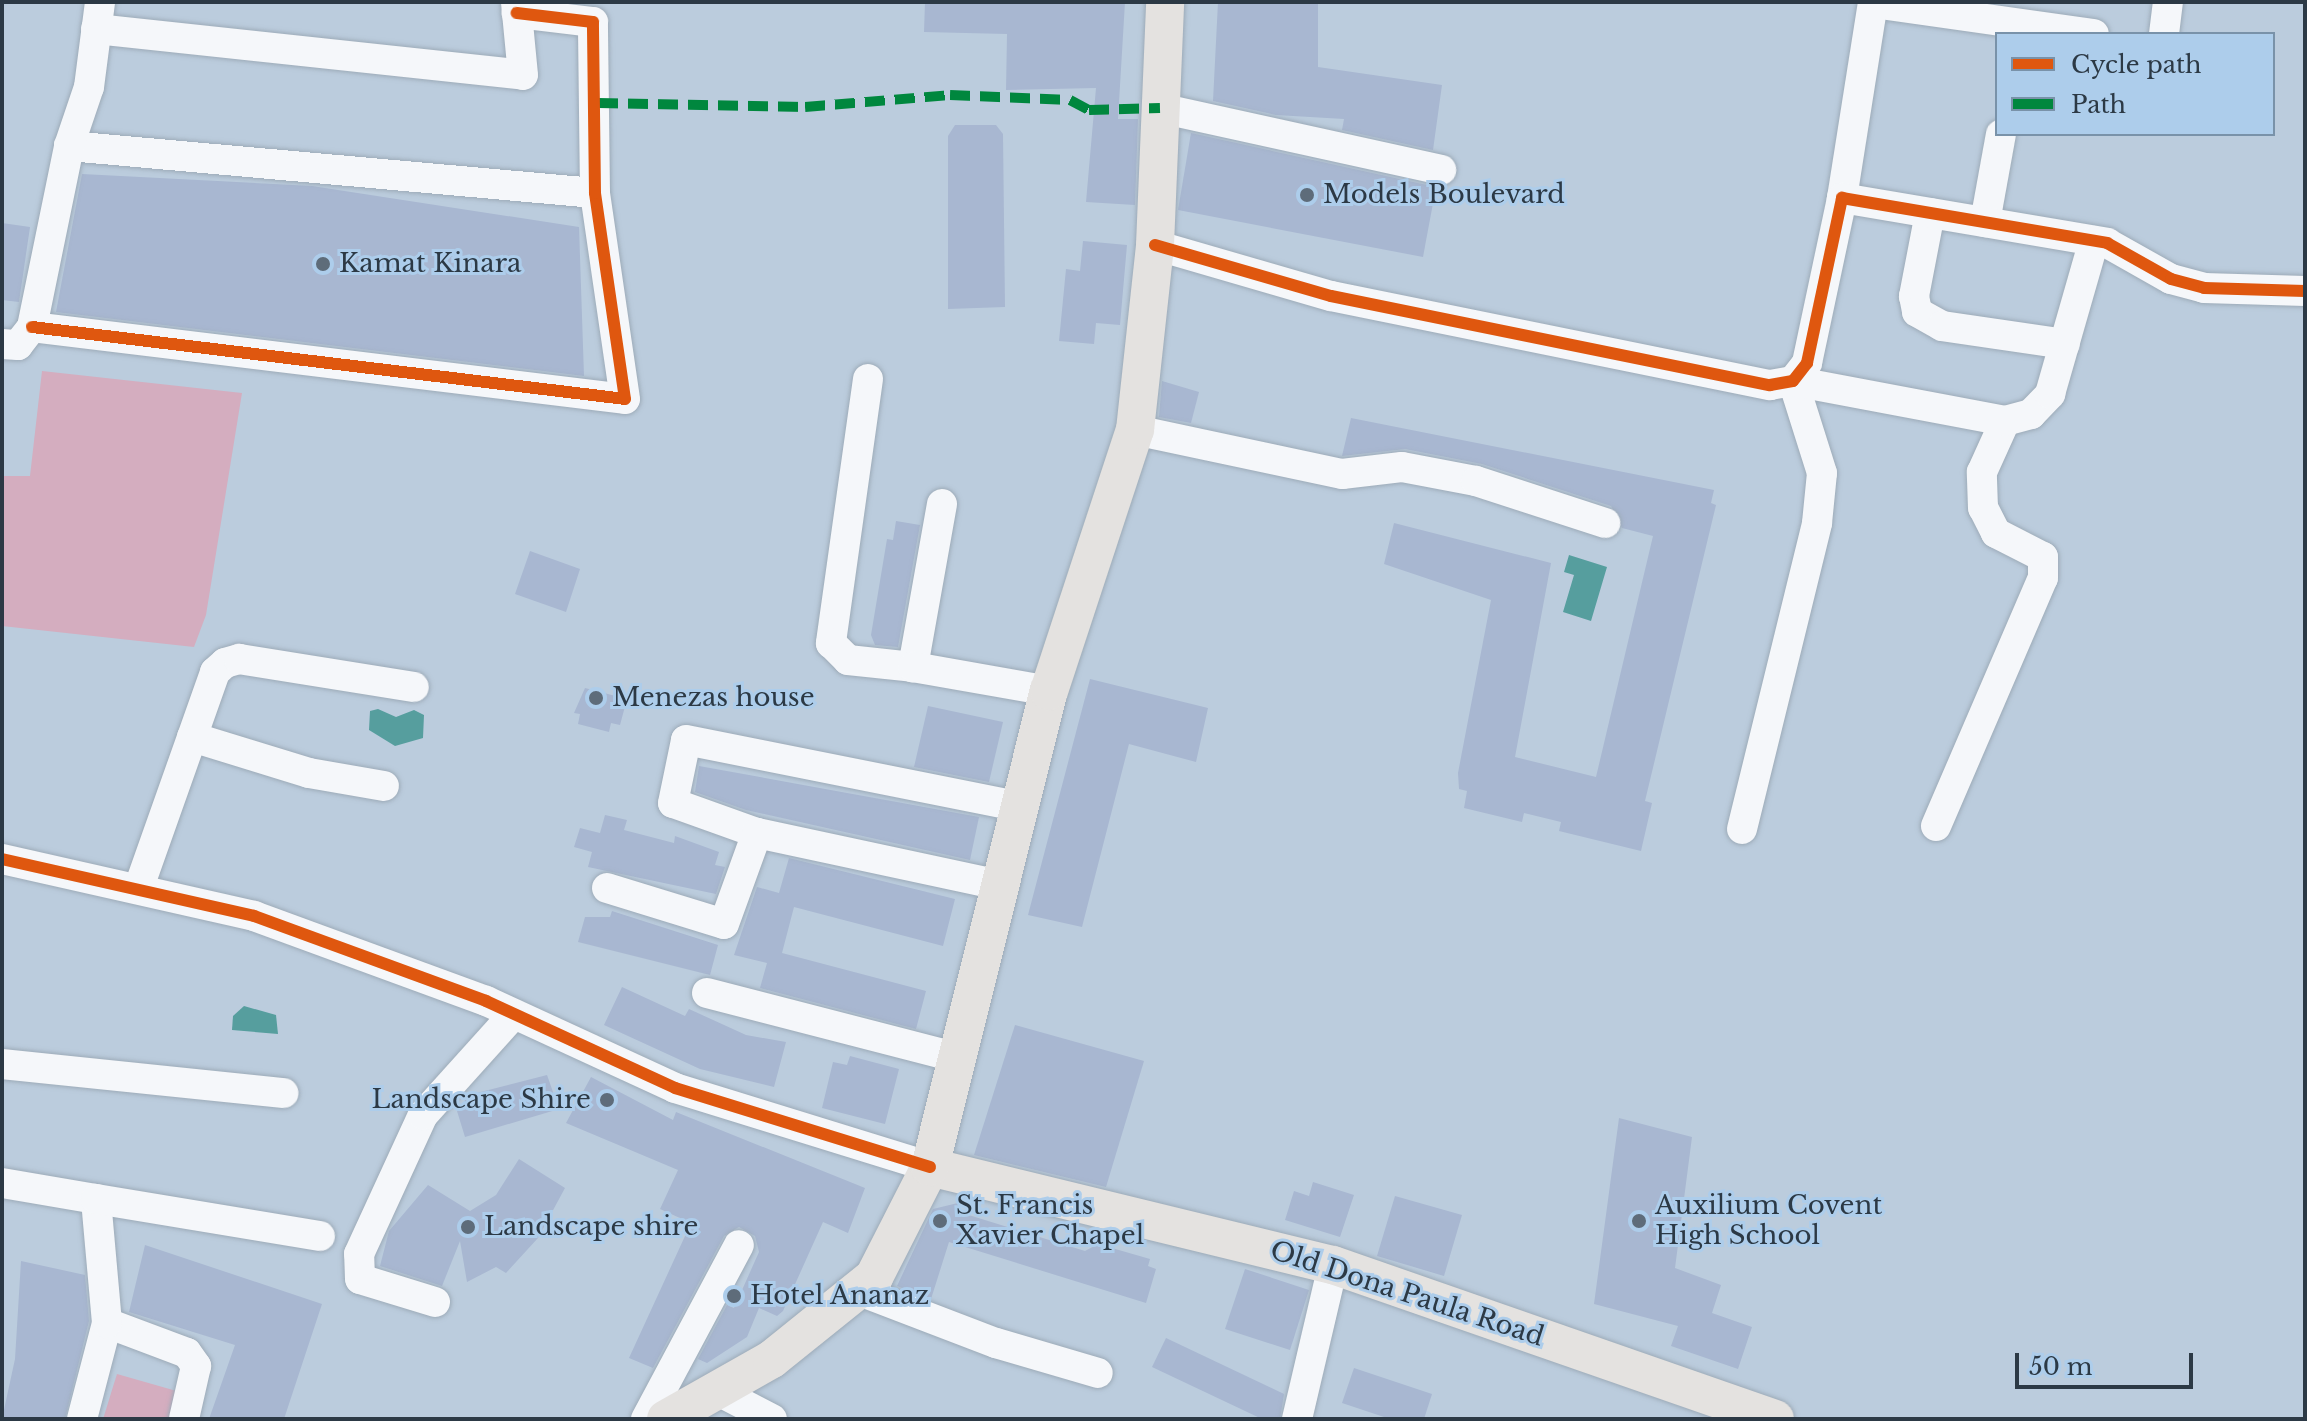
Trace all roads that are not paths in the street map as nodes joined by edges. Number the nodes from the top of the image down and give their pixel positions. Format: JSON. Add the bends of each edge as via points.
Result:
{"nodes":[{"id":1,"x":1165,"y":2,"type":"edge"},
{"id":2,"x":1873,"y":2,"type":"edge"},
{"id":3,"x":2168,"y":2,"type":"edge"},
{"id":4,"x":517,"y":8,"type":"edge"},
{"id":5,"x":93,"y":9,"type":"edge"},
{"id":6,"x":2020,"y":27,"type":"edge"},
{"id":7,"x":2073,"y":32,"type":"edge"},
{"id":8,"x":2164,"y":32,"type":"edge"},
{"id":9,"x":1160,"y":108,"type":"junction"},
{"id":10,"x":2001,"y":136,"type":"edge"},
{"id":11,"x":69,"y":146,"type":"junction"},
{"id":12,"x":1441,"y":170,"type":"dead end"},
{"id":13,"x":595,"y":193,"type":"junction"},
{"id":14,"x":1842,"y":198,"type":"junction"},
{"id":15,"x":1930,"y":213,"type":"junction"},
{"id":16,"x":1985,"y":222,"type":"junction"},
{"id":17,"x":2094,"y":241,"type":"junction"},
{"id":18,"x":1155,"y":245,"type":"junction"},
{"id":19,"x":2305,"y":291,"type":"edge"},
{"id":20,"x":32,"y":327,"type":"junction"},
{"id":21,"x":2065,"y":344,"type":"junction"},
{"id":22,"x":3,"y":353,"type":"edge"},
{"id":23,"x":868,"y":379,"type":"dead end"},
{"id":24,"x":1793,"y":381,"type":"junction"},
{"id":25,"x":2005,"y":421,"type":"junction"},
{"id":26,"x":1135,"y":430,"type":"junction"},
{"id":27,"x":942,"y":504,"type":"dead end"},
{"id":28,"x":1605,"y":523,"type":"dead end"},
{"id":29,"x":913,"y":667,"type":"junction"},
{"id":30,"x":414,"y":687,"type":"dead end"},
{"id":31,"x":1049,"y":691,"type":"junction"},
{"id":32,"x":192,"y":737,"type":"junction"},
{"id":33,"x":384,"y":786,"type":"dead end"},
{"id":34,"x":1020,"y":807,"type":"junction"},
{"id":35,"x":1936,"y":826,"type":"dead end"},
{"id":36,"x":1742,"y":829,"type":"dead end"},
{"id":37,"x":757,"y":833,"type":"junction"},
{"id":38,"x":2,"y":859,"type":"edge"},
{"id":39,"x":999,"y":885,"type":"junction"},
{"id":40,"x":139,"y":887,"type":"junction"},
{"id":41,"x":607,"y":888,"type":"dead end"},
{"id":42,"x":707,"y":993,"type":"dead end"},
{"id":43,"x":513,"y":1015,"type":"junction"},
{"id":44,"x":954,"y":1057,"type":"junction"},
{"id":45,"x":2,"y":1064,"type":"edge"},
{"id":46,"x":284,"y":1093,"type":"dead end"},
{"id":47,"x":930,"y":1167,"type":"junction"},
{"id":48,"x":2,"y":1183,"type":"edge"},
{"id":49,"x":96,"y":1199,"type":"junction"},
{"id":50,"x":320,"y":1236,"type":"dead end"},
{"id":51,"x":739,"y":1245,"type":"dead end"},
{"id":52,"x":1333,"y":1265,"type":"junction"},
{"id":53,"x":857,"y":1290,"type":"junction"},
{"id":54,"x":435,"y":1302,"type":"dead end"},
{"id":55,"x":107,"y":1323,"type":"junction"},
{"id":56,"x":1098,"y":1373,"type":"dead end"},
{"id":57,"x":716,"y":1390,"type":"junction"},
{"id":58,"x":82,"y":1419,"type":"edge"},
{"id":59,"x":184,"y":1419,"type":"edge"},
{"id":60,"x":646,"y":1419,"type":"edge"},
{"id":61,"x":666,"y":1419,"type":"edge"},
{"id":62,"x":772,"y":1419,"type":"edge"},
{"id":63,"x":1297,"y":1419,"type":"edge"},
{"id":64,"x":1775,"y":1419,"type":"edge"}],
"edges":[{"from":1,"to":9,"type":"main road"},
{"from":2,"to":6,"type":"street"},
{"from":2,"to":14,"type":"street"},
{"from":3,"to":8,"type":"street"},
{"from":4,"to":5,"type":"street","via":[[523,75]]},
{"from":4,"to":13,"type":"street","via":[[593,22]]},
{"from":5,"to":11,"type":"street","via":[[89,87]]},
{"from":6,"to":7,"type":"street"},
{"from":9,"to":12,"type":"street"},
{"from":9,"to":18,"type":"main road"},
{"from":10,"to":16,"type":"street"},
{"from":11,"to":13,"type":"street"},
{"from":11,"to":20,"type":"street"},
{"from":13,"to":20,"type":"street","via":[[625,399]]},
{"from":14,"to":15,"type":"street"},
{"from":14,"to":24,"type":"street","via":[[1807,363]]},
{"from":15,"to":16,"type":"street"},
{"from":15,"to":21,"type":"street","via":[[1914,296],[1917,312],[1942,326]]},
{"from":16,"to":17,"type":"street"},
{"from":17,"to":19,"type":"street","via":[[2204,288]]},
{"from":17,"to":21,"type":"street"},
{"from":18,"to":24,"type":"street","via":[[1331,296],[1770,385]]},
{"from":18,"to":26,"type":"main road"},
{"from":20,"to":22,"type":"street","via":[[18,345]]},
{"from":21,"to":25,"type":"street","via":[[2050,394],[2031,414]]},
{"from":23,"to":29,"type":"street","via":[[831,643],[848,660]]},
{"from":24,"to":25,"type":"street"},
{"from":24,"to":36,"type":"street","via":[[1822,473],[1817,523]]},
{"from":25,"to":35,"type":"street","via":[[1982,472],[1983,508],[1996,533],[2043,557],[2043,578]]},
{"from":26,"to":28,"type":"street","via":[[1342,474],[1402,467],[1476,481]]},
{"from":26,"to":31,"type":"main road"},
{"from":27,"to":29,"type":"street"},
{"from":29,"to":31,"type":"street"},
{"from":30,"to":32,"type":"street","via":[[239,659],[215,672]]},
{"from":31,"to":34,"type":"main road"},
{"from":32,"to":33,"type":"street","via":[[309,773]]},
{"from":32,"to":40,"type":"street"},
{"from":34,"to":37,"type":"street","via":[[686,740],[673,803]]},
{"from":34,"to":39,"type":"main road"},
{"from":37,"to":39,"type":"street"},
{"from":37,"to":41,"type":"street","via":[[724,924]]},
{"from":38,"to":40,"type":"street"},
{"from":39,"to":44,"type":"main road"},
{"from":40,"to":43,"type":"street","via":[[254,916],[389,979]]},
{"from":42,"to":44,"type":"street"},
{"from":43,"to":47,"type":"street","via":[[675,1088]]},
{"from":43,"to":54,"type":"street","via":[[423,1115],[359,1254],[360,1279]]},
{"from":44,"to":47,"type":"main road"},
{"from":45,"to":46,"type":"street"},
{"from":47,"to":52,"type":"main road","name":"Old Dona Paula Road"},
{"from":47,"to":53,"type":"main road","via":[[874,1277]]},
{"from":48,"to":49,"type":"street"},
{"from":49,"to":50,"type":"street"},
{"from":49,"to":55,"type":"street"},
{"from":51,"to":60,"type":"street"},
{"from":52,"to":63,"type":"street"},
{"from":52,"to":64,"type":"main road","name":"Old Dona Paula Road"},
{"from":53,"to":56,"type":"street","via":[[996,1343]]},
{"from":53,"to":57,"type":"main road","via":[[772,1359]]},
{"from":55,"to":58,"type":"street"},
{"from":55,"to":59,"type":"street","via":[[187,1353],[196,1366]]},
{"from":57,"to":61,"type":"main road"},
{"from":57,"to":62,"type":"street"}]}
